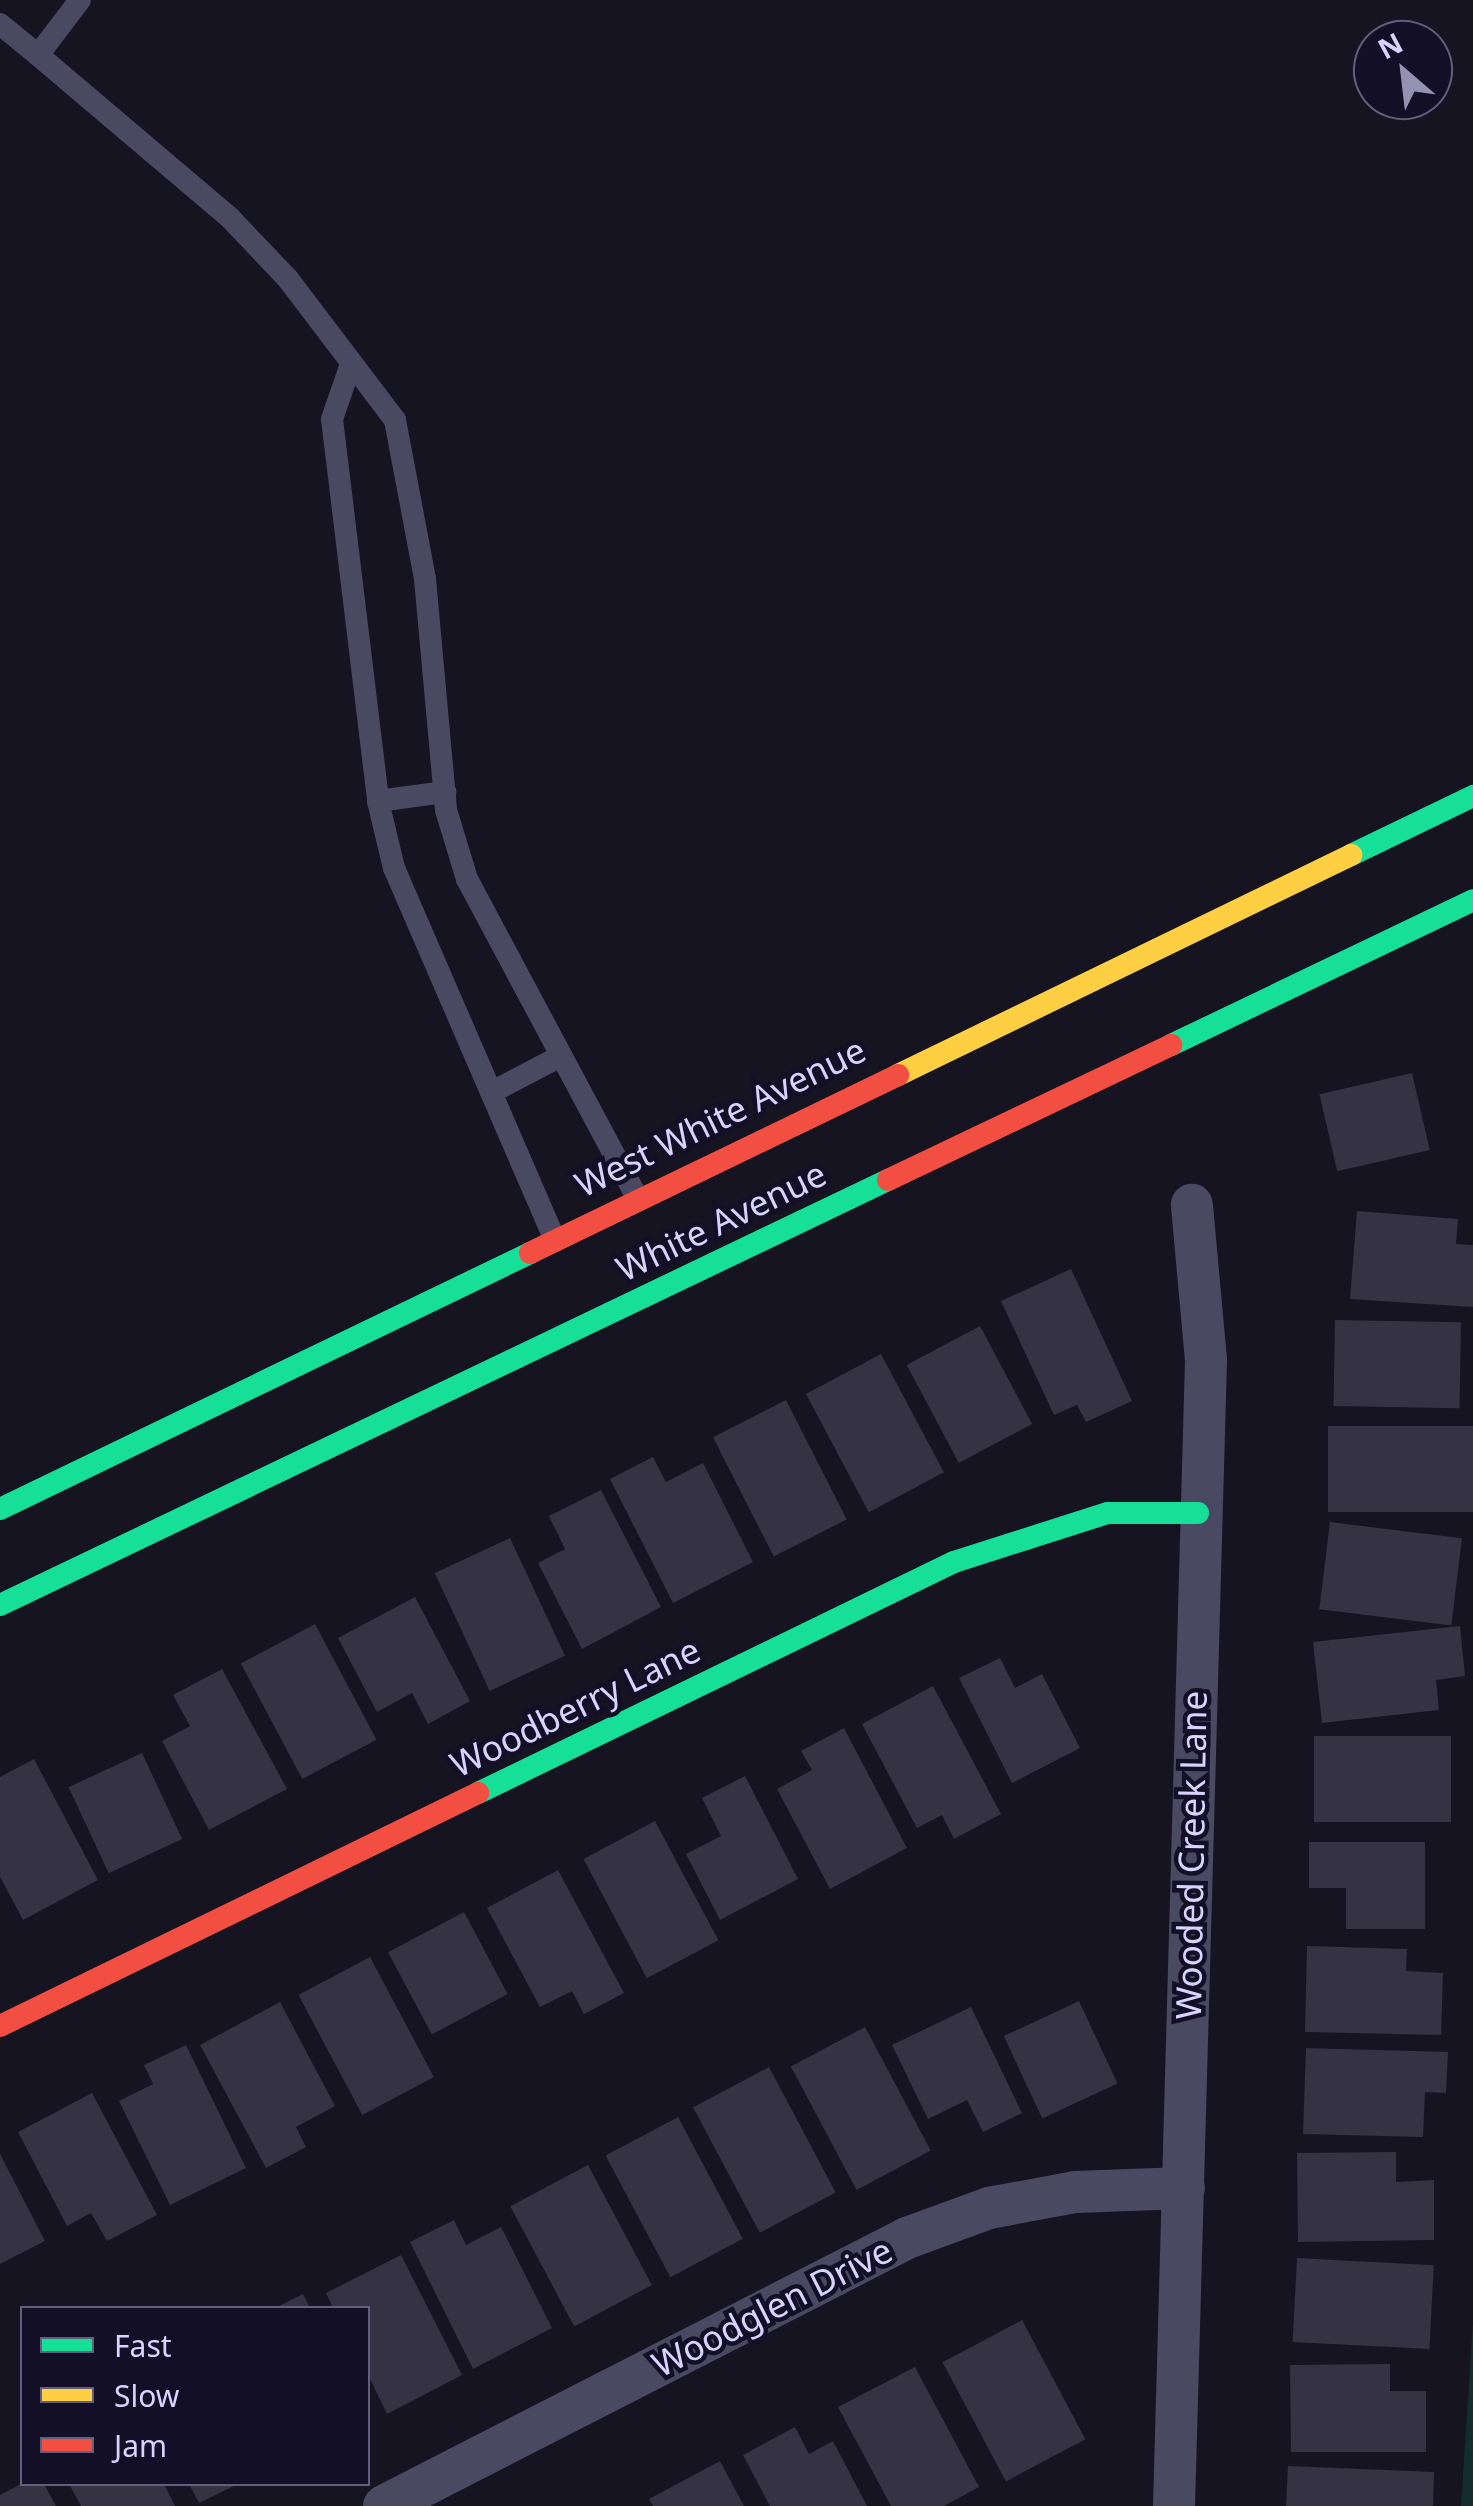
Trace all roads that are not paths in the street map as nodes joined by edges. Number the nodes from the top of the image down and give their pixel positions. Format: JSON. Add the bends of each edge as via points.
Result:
{"nodes":[{"id":1,"x":80,"y":0,"type":"edge"},
{"id":2,"x":0,"y":24,"type":"edge"},
{"id":3,"x":38,"y":55,"type":"junction"},
{"id":4,"x":351,"y":364,"type":"junction"},
{"id":5,"x":444,"y":792,"type":"junction"},
{"id":6,"x":1473,"y":796,"type":"edge"},
{"id":7,"x":378,"y":801,"type":"junction"},
{"id":8,"x":1473,"y":900,"type":"edge"},
{"id":9,"x":561,"y":1056,"type":"junction"},
{"id":10,"x":492,"y":1092,"type":"junction"},
{"id":11,"x":636,"y":1195,"type":"junction"},
{"id":12,"x":1192,"y":1204,"type":"dead end"},
{"id":13,"x":553,"y":1236,"type":"junction"},
{"id":14,"x":0,"y":1509,"type":"edge"},
{"id":15,"x":1198,"y":1513,"type":"junction"},
{"id":16,"x":0,"y":1605,"type":"edge"},
{"id":17,"x":0,"y":2026,"type":"edge"},
{"id":18,"x":1184,"y":2188,"type":"junction"},
{"id":19,"x":384,"y":2506,"type":"edge"},
{"id":20,"x":1174,"y":2506,"type":"edge"}],
"edges":[{"from":1,"to":3,"type":"lane"},
{"from":2,"to":3,"type":"lane"},
{"from":3,"to":4,"type":"lane","via":[[230,218],[288,279]]},
{"from":4,"to":5,"type":"lane","via":[[395,420],[424,579]]},
{"from":4,"to":7,"type":"lane","via":[[332,420]]},
{"from":5,"to":7,"type":"lane"},
{"from":5,"to":9,"type":"lane","via":[[467,879]]},
{"from":6,"to":11,"type":"main road","name":"West White Avenue"},
{"from":7,"to":10,"type":"lane","via":[[394,868]]},
{"from":8,"to":16,"type":"main road","name":"White Avenue"},
{"from":9,"to":10,"type":"lane"},
{"from":9,"to":11,"type":"lane"},
{"from":10,"to":13,"type":"lane"},
{"from":11,"to":13,"type":"main road","name":"West White Avenue"},
{"from":12,"to":15,"type":"street","name":"Wooded Creek Lane","via":[[1206,1360]]},
{"from":13,"to":14,"type":"main road","name":"West White Avenue"},
{"from":15,"to":17,"type":"main road","name":"Woodberry Lane","via":[[1108,1513],[954,1562]]},
{"from":15,"to":18,"type":"street","name":"Wooded Creek Lane"},
{"from":18,"to":19,"type":"street","name":"Woodglen Drive","via":[[1075,2192],[990,2208],[906,2238]]},
{"from":18,"to":20,"type":"street","name":"Wooded Creek Lane"}]}
